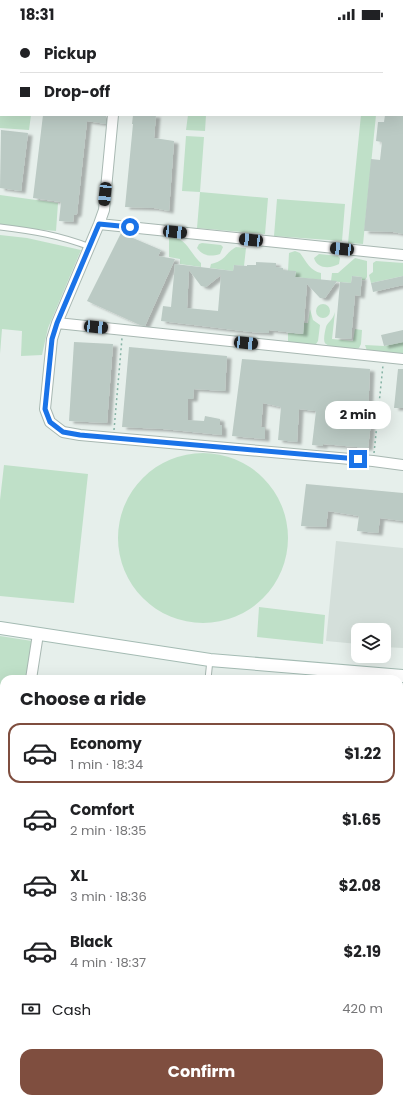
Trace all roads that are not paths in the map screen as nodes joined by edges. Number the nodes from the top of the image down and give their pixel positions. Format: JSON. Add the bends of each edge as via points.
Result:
{"nodes":[{"id":1,"x":113,"y":116,"type":"edge"},
{"id":2,"x":99,"y":224,"type":"junction"},
{"id":3,"x":0,"y":227,"type":"edge"},
{"id":4,"x":90,"y":247,"type":"junction"},
{"id":5,"x":403,"y":255,"type":"edge"},
{"id":6,"x":57,"y":323,"type":"junction"},
{"id":7,"x":403,"y":359,"type":"edge"},
{"id":8,"x":403,"y":465,"type":"edge"},
{"id":9,"x":0,"y":628,"type":"edge"},
{"id":10,"x":38,"y":634,"type":"junction"},
{"id":11,"x":210,"y":660,"type":"junction"},
{"id":12,"x":32,"y":675,"type":"edge"},
{"id":13,"x":208,"y":675,"type":"edge"},
{"id":14,"x":366,"y":675,"type":"edge"}],
"edges":[{"from":1,"to":2,"type":"street","via":[[104,210]]},
{"from":2,"to":4,"type":"street"},
{"from":2,"to":5,"type":"street"},
{"from":3,"to":4,"type":"lane","via":[[40,232]]},
{"from":4,"to":6,"type":"street"},
{"from":6,"to":7,"type":"street"},
{"from":6,"to":8,"type":"street","via":[[52,339],[45,409],[50,422],[63,432]]},
{"from":9,"to":10,"type":"street"},
{"from":10,"to":11,"type":"street"},
{"from":10,"to":12,"type":"street"},
{"from":11,"to":13,"type":"lane"},
{"from":11,"to":14,"type":"street"}]}
